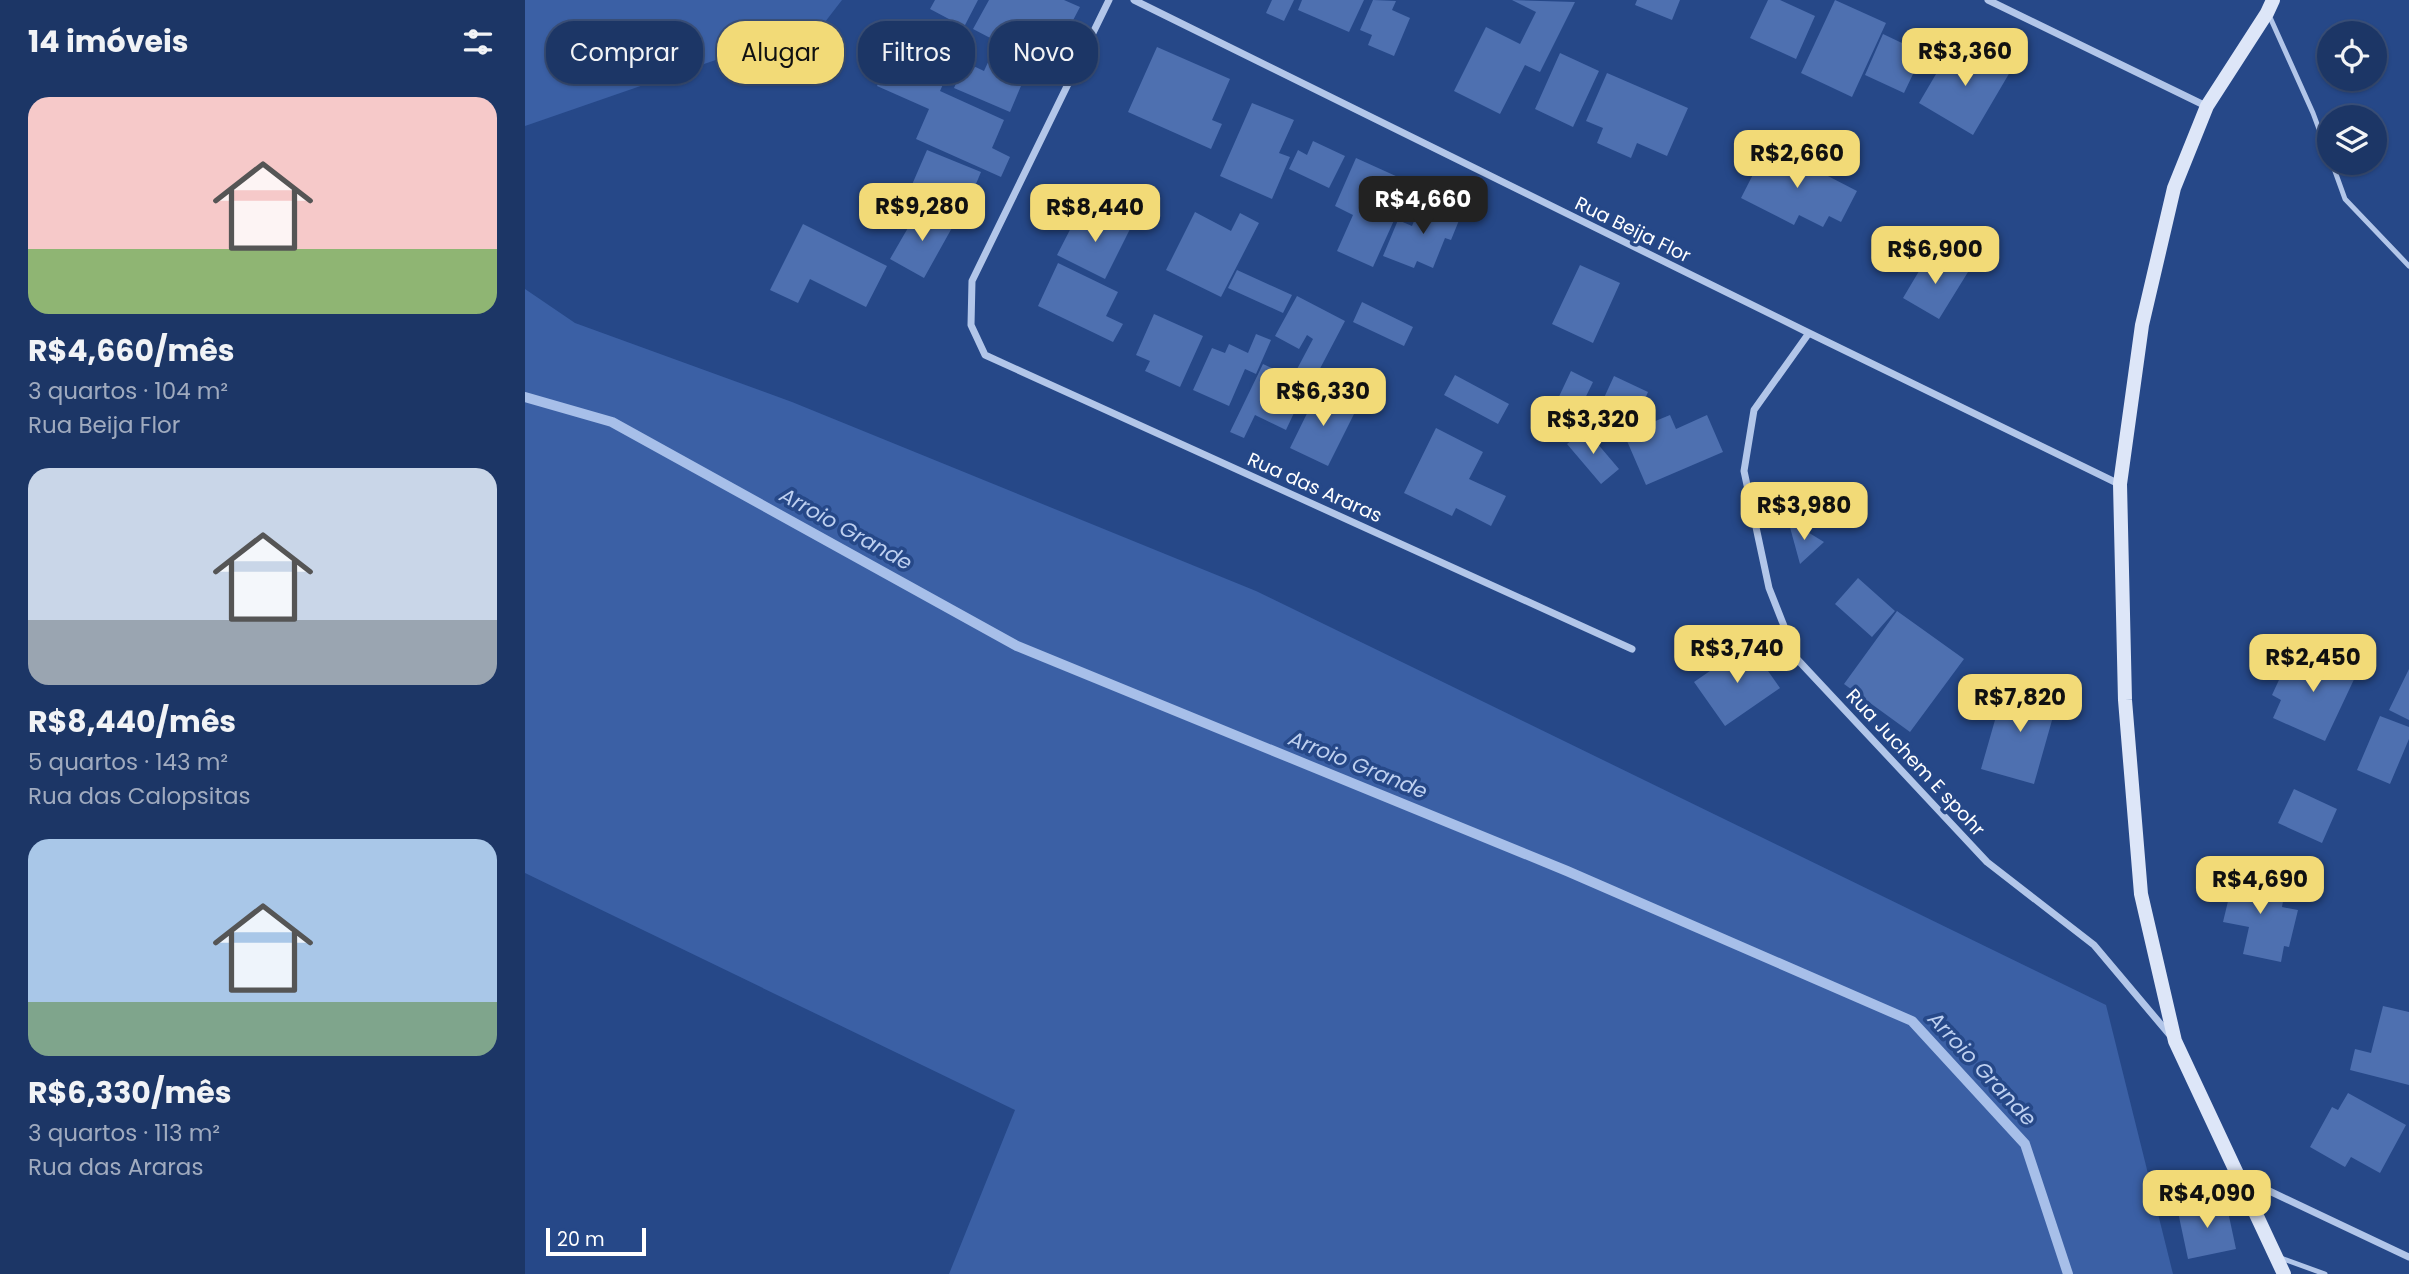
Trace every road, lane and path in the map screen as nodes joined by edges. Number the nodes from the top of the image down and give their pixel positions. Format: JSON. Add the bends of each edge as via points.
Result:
{"nodes":[{"id":1,"x":1109,"y":0,"type":"edge"},
{"id":2,"x":1134,"y":0,"type":"edge"},
{"id":3,"x":1988,"y":0,"type":"edge"},
{"id":4,"x":2270,"y":6,"type":"edge"},
{"id":5,"x":2207,"y":106,"type":"junction"},
{"id":6,"x":2317,"y":124,"type":"edge"},
{"id":7,"x":2337,"y":175,"type":"edge"},
{"id":8,"x":2409,"y":266,"type":"edge"},
{"id":9,"x":1809,"y":334,"type":"junction"},
{"id":10,"x":2120,"y":484,"type":"junction"},
{"id":11,"x":1632,"y":649,"type":"dead end"},
{"id":12,"x":2175,"y":1041,"type":"junction"},
{"id":13,"x":2238,"y":1176,"type":"junction"},
{"id":14,"x":2276,"y":1256,"type":"junction"},
{"id":15,"x":2409,"y":1257,"type":"edge"},
{"id":16,"x":2284,"y":1274,"type":"edge"},
{"id":17,"x":2325,"y":1274,"type":"edge"}],
"edges":[{"from":1,"to":11,"type":"street","name":"Rua das Araras","via":[[972,281],[971,325],[985,355]]},
{"from":2,"to":9,"type":"street","name":"Rua Beija Flor"},
{"from":3,"to":5,"type":"street"},
{"from":4,"to":5,"type":"main road"},
{"from":4,"to":6,"type":"lane"},
{"from":5,"to":10,"type":"main road","via":[[2171,200],[2143,325]]},
{"from":7,"to":8,"type":"lane","via":[[2346,199]]},
{"from":9,"to":10,"type":"street","name":"Rua Beija Flor"},
{"from":9,"to":12,"type":"street","name":"Rua Juchem E spohr","via":[[1754,411],[1744,471],[1769,588],[1797,659],[1987,862],[2094,945]]},
{"from":10,"to":12,"type":"main road","via":[[2125,700],[2141,894]]},
{"from":12,"to":13,"type":"main road"},
{"from":13,"to":14,"type":"main road"},
{"from":13,"to":15,"type":"street"},
{"from":14,"to":16,"type":"main road"},
{"from":14,"to":17,"type":"lane"}]}
